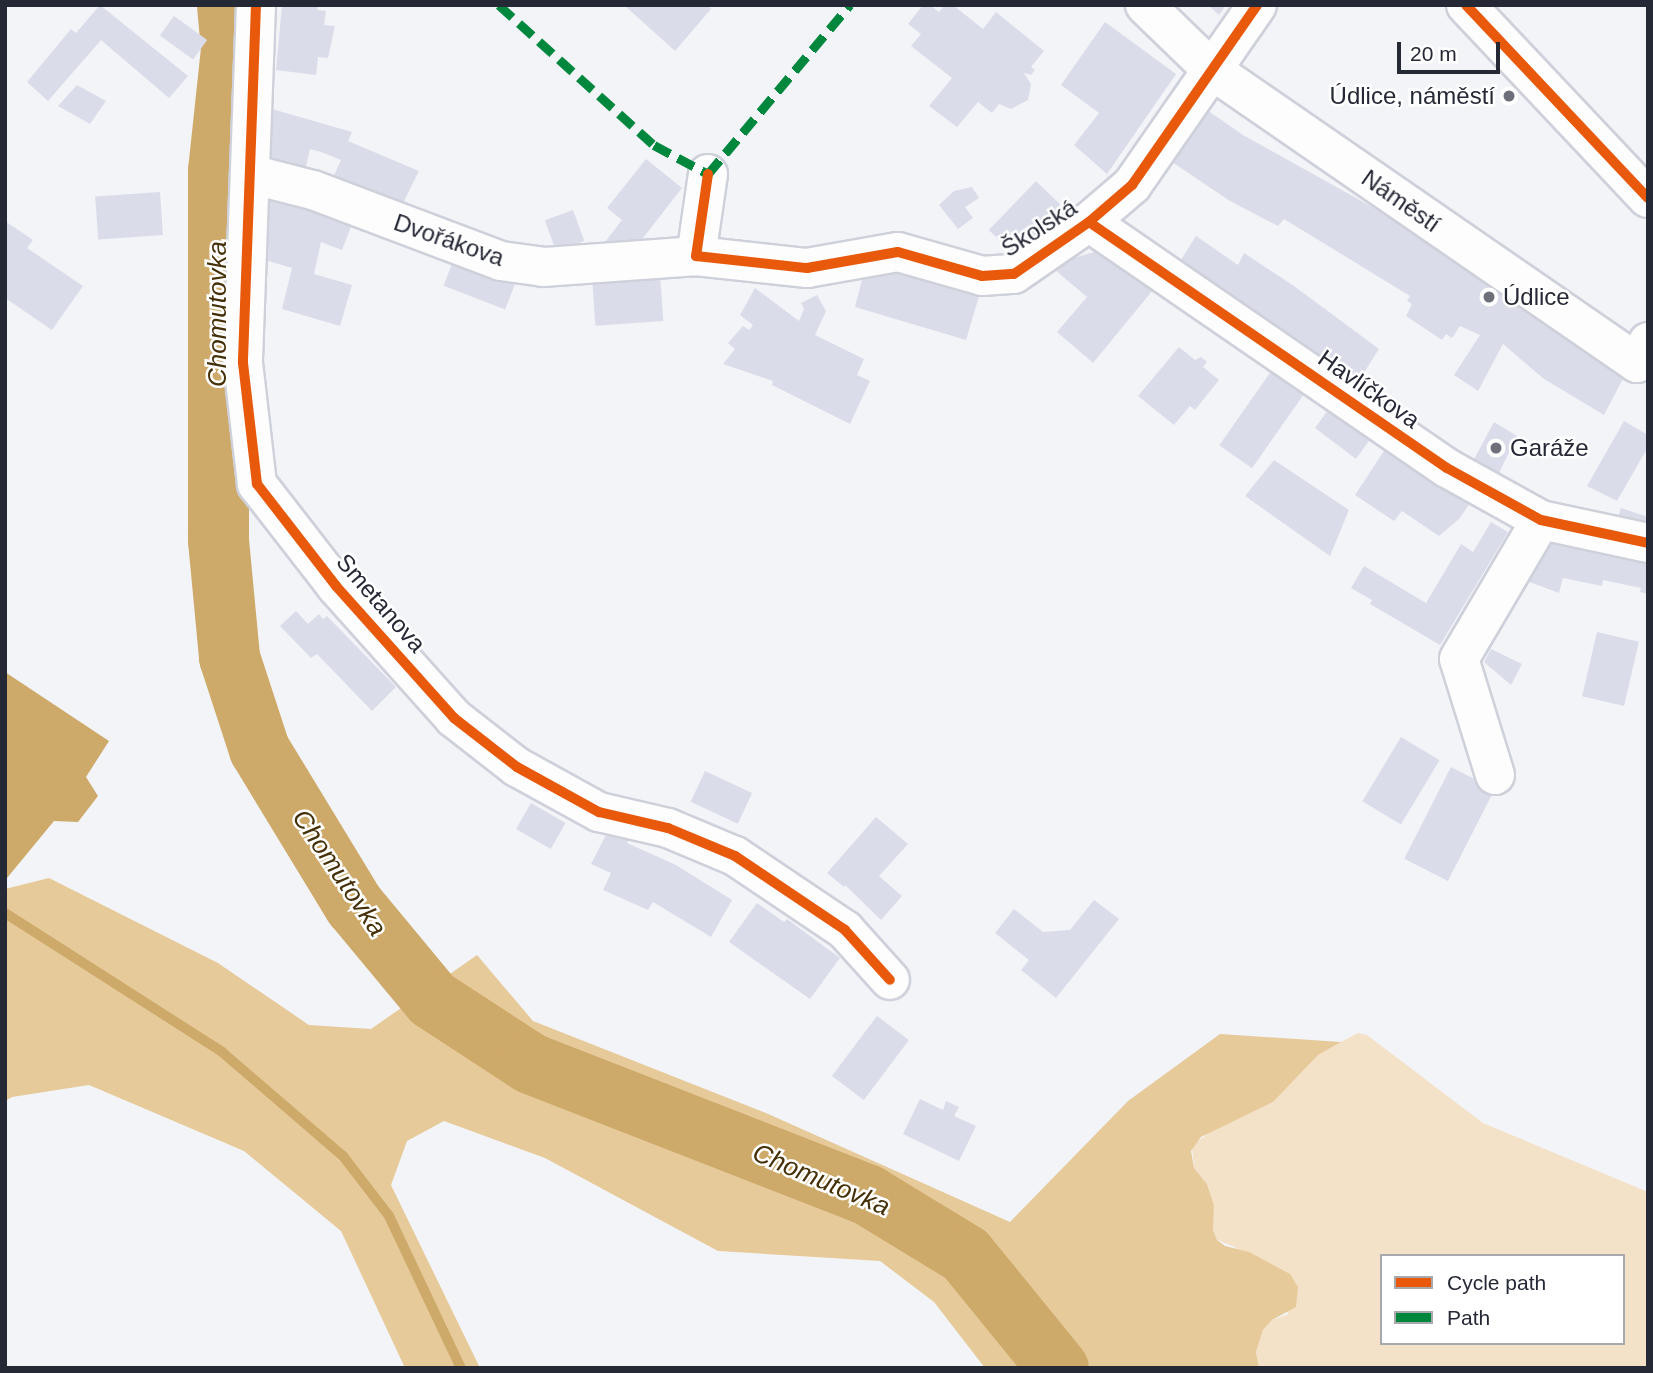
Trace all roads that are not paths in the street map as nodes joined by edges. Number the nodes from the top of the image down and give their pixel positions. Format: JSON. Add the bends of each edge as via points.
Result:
{"nodes":[{"id":1,"x":256,"y":5,"type":"edge"},
{"id":2,"x":1145,"y":5,"type":"edge"},
{"id":3,"x":1257,"y":5,"type":"edge"},
{"id":4,"x":1465,"y":5,"type":"edge"},
{"id":5,"x":1212,"y":70,"type":"junction"},
{"id":6,"x":250,"y":174,"type":"junction"},
{"id":7,"x":708,"y":174,"type":"dead end"},
{"id":8,"x":1648,"y":198,"type":"edge"},
{"id":9,"x":1089,"y":222,"type":"junction"},
{"id":10,"x":696,"y":256,"type":"junction"},
{"id":11,"x":1648,"y":342,"type":"edge"},
{"id":12,"x":1541,"y":520,"type":"junction"},
{"id":13,"x":1648,"y":542,"type":"edge"},
{"id":14,"x":1495,"y":775,"type":"dead end"},
{"id":15,"x":890,"y":980,"type":"dead end"}],
"edges":[{"from":1,"to":6,"type":"street","name":"Smetanova"},
{"from":2,"to":5,"type":"street"},
{"from":3,"to":5,"type":"street"},
{"from":4,"to":8,"type":"street"},
{"from":5,"to":9,"type":"street","name":"Školská","via":[[1132,185]]},
{"from":5,"to":11,"type":"street","name":"Náměstí","via":[[1637,363]]},
{"from":6,"to":10,"type":"street","name":"Dvořákova","via":[[313,190],[500,261],[544,267]]},
{"from":6,"to":15,"type":"street","name":"Smetanova","via":[[243,363],[257,484],[336,586],[454,718],[517,767],[599,811],[668,828],[735,856],[845,930]]},
{"from":7,"to":10,"type":"street"},
{"from":9,"to":10,"type":"street","name":"Školská","via":[[1014,274],[982,276],[898,251],[807,268]]},
{"from":9,"to":12,"type":"street","name":"Havlíčkova","via":[[1447,468]]},
{"from":12,"to":13,"type":"street","name":"Havlíčkova"},
{"from":12,"to":14,"type":"street","via":[[1459,659]]}]}
